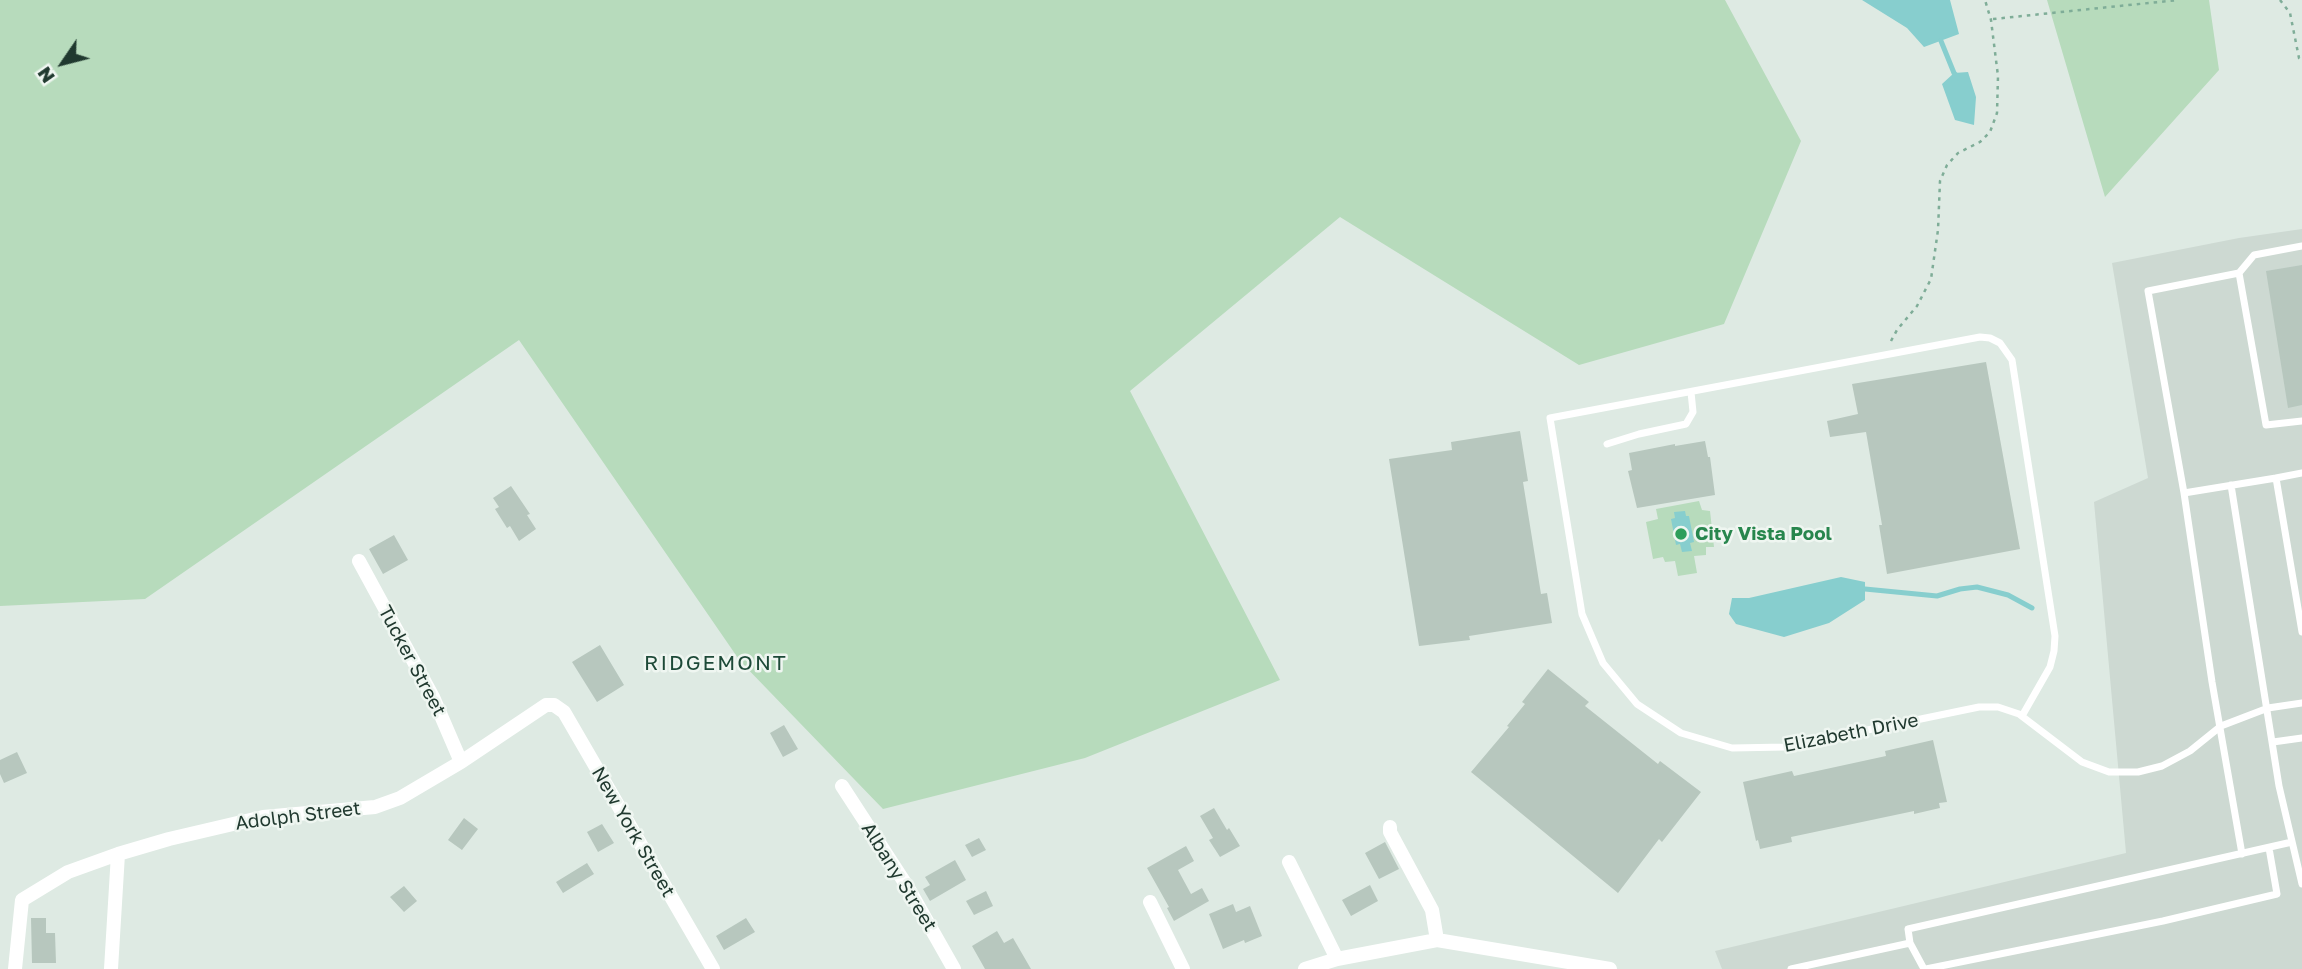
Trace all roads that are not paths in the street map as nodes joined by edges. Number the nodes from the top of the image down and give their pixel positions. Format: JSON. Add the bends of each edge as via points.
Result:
{"nodes":[{"id":1,"x":2302,"y":246,"type":"edge"},
{"id":2,"x":2239,"y":273,"type":"junction"},
{"id":3,"x":1691,"y":392,"type":"junction"},
{"id":4,"x":2302,"y":421,"type":"edge"},
{"id":5,"x":1606,"y":444,"type":"dead end"},
{"id":6,"x":2302,"y":473,"type":"edge"},
{"id":7,"x":2276,"y":478,"type":"junction"},
{"id":8,"x":2231,"y":485,"type":"junction"},
{"id":9,"x":2184,"y":493,"type":"junction"},
{"id":10,"x":359,"y":561,"type":"dead end"},
{"id":11,"x":2302,"y":632,"type":"edge"},
{"id":12,"x":2302,"y":703,"type":"edge"},
{"id":13,"x":546,"y":705,"type":"joint"},
{"id":14,"x":2268,"y":708,"type":"junction"},
{"id":15,"x":2022,"y":716,"type":"junction"},
{"id":16,"x":2221,"y":726,"type":"junction"},
{"id":17,"x":2302,"y":738,"type":"edge"},
{"id":18,"x":2273,"y":742,"type":"junction"},
{"id":19,"x":461,"y":761,"type":"junction"},
{"id":20,"x":842,"y":786,"type":"dead end"},
{"id":21,"x":1390,"y":827,"type":"dead end"},
{"id":22,"x":2292,"y":842,"type":"junction"},
{"id":23,"x":2269,"y":848,"type":"junction"},
{"id":24,"x":118,"y":854,"type":"junction"},
{"id":25,"x":2242,"y":854,"type":"junction"},
{"id":26,"x":1289,"y":862,"type":"dead end"},
{"id":27,"x":2302,"y":884,"type":"edge"},
{"id":28,"x":1150,"y":902,"type":"dead end"},
{"id":29,"x":1437,"y":940,"type":"junction"},
{"id":30,"x":1910,"y":943,"type":"junction"},
{"id":31,"x":1337,"y":960,"type":"junction"},
{"id":32,"x":15,"y":969,"type":"edge"},
{"id":33,"x":111,"y":969,"type":"edge"},
{"id":34,"x":713,"y":969,"type":"edge"},
{"id":35,"x":954,"y":969,"type":"edge"},
{"id":36,"x":1183,"y":969,"type":"edge"},
{"id":37,"x":1305,"y":969,"type":"edge"},
{"id":38,"x":1610,"y":969,"type":"edge"},
{"id":39,"x":1791,"y":969,"type":"edge"},
{"id":40,"x":1925,"y":969,"type":"edge"}],
"edges":[{"from":1,"to":2,"type":"lane","via":[[2254,255]]},
{"from":2,"to":4,"type":"lane","via":[[2266,425]]},
{"from":2,"to":9,"type":"lane","via":[[2148,291]]},
{"from":3,"to":5,"type":"lane","via":[[1693,412],[1686,424]]},
{"from":3,"to":15,"type":"lane","via":[[1980,337],[2000,343],[2012,360],[2055,636],[2050,667]]},
{"from":3,"to":15,"type":"lane","name":"Elizabeth Drive","via":[[1550,418],[1582,614],[1603,663],[1637,704],[1681,733],[1732,748],[1785,747],[1979,707],[1998,707]]},
{"from":6,"to":7,"type":"lane"},
{"from":7,"to":8,"type":"lane"},
{"from":7,"to":11,"type":"lane"},
{"from":8,"to":9,"type":"lane"},
{"from":8,"to":14,"type":"lane"},
{"from":9,"to":16,"type":"lane"},
{"from":10,"to":19,"type":"street","name":"Tucker Street","via":[[433,697]]},
{"from":12,"to":14,"type":"lane","name":"Elizabeth Drive"},
{"from":13,"to":19,"type":"street","name":"Adolph Street"},
{"from":13,"to":34,"type":"street","name":"New York Street","via":[[564,712]]},
{"from":14,"to":16,"type":"lane","name":"Elizabeth Drive"},
{"from":14,"to":18,"type":"lane"},
{"from":15,"to":16,"type":"lane","name":"Elizabeth Drive","via":[[2082,762],[2109,772],[2162,766]]},
{"from":16,"to":25,"type":"lane"},
{"from":17,"to":18,"type":"lane"},
{"from":18,"to":22,"type":"lane"},
{"from":19,"to":24,"type":"street","name":"Adolph Street","via":[[400,798],[375,807],[263,817]]},
{"from":20,"to":35,"type":"street","name":"Albany Street"},
{"from":21,"to":29,"type":"street","via":[[1432,910]]},
{"from":22,"to":23,"type":"lane"},
{"from":22,"to":27,"type":"lane"},
{"from":23,"to":25,"type":"lane"},
{"from":23,"to":40,"type":"lane","via":[[2277,894]]},
{"from":24,"to":32,"type":"street","name":"Adolph Street","via":[[68,872],[22,900]]},
{"from":24,"to":33,"type":"street"},
{"from":25,"to":30,"type":"lane","via":[[1908,929]]},
{"from":26,"to":31,"type":"street"},
{"from":28,"to":36,"type":"street"},
{"from":29,"to":31,"type":"street"},
{"from":29,"to":38,"type":"street"},
{"from":30,"to":39,"type":"lane"},
{"from":30,"to":40,"type":"lane"},
{"from":31,"to":37,"type":"street"}]}
